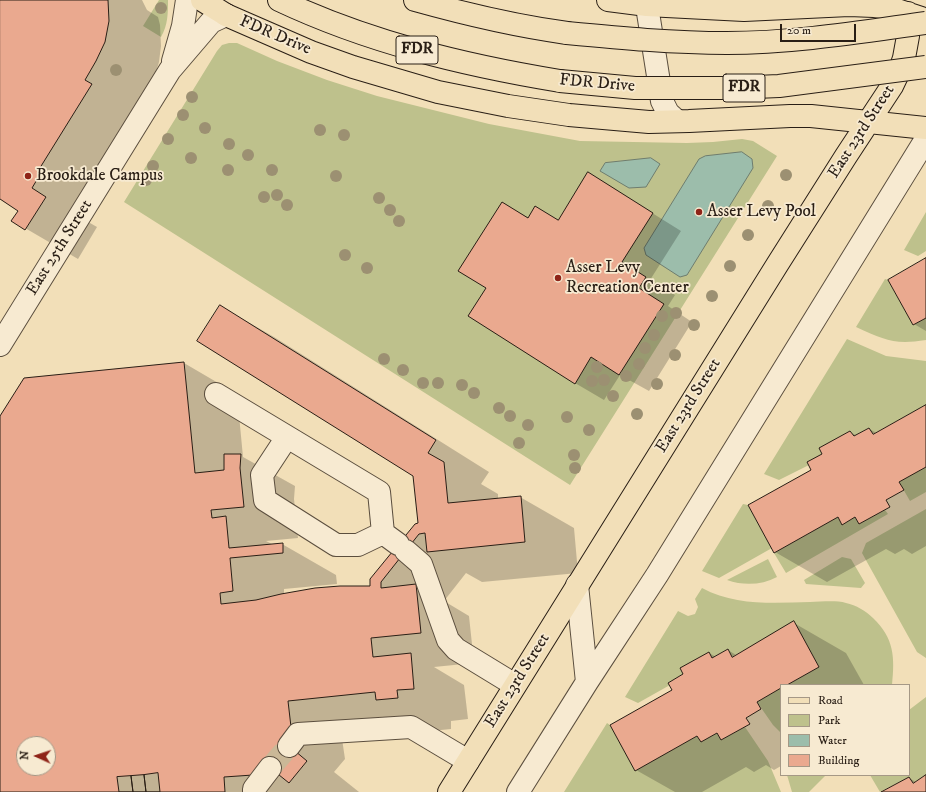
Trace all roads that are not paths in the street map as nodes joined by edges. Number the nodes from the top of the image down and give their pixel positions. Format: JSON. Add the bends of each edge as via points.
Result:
{"nodes":[{"id":1,"x":187,"y":0,"type":"edge"},
{"id":2,"x":202,"y":0,"type":"edge"},
{"id":3,"x":279,"y":0,"type":"edge"},
{"id":4,"x":415,"y":0,"type":"edge"},
{"id":5,"x":608,"y":0,"type":"edge"},
{"id":6,"x":646,"y":2,"type":"edge"},
{"id":7,"x":226,"y":15,"type":"junction"},
{"id":8,"x":920,"y":19,"type":"edge"},
{"id":9,"x":926,"y":67,"type":"edge"},
{"id":10,"x":170,"y":70,"type":"junction"},
{"id":11,"x":677,"y":121,"type":"junction"},
{"id":12,"x":867,"y":123,"type":"junction"},
{"id":13,"x":926,"y":128,"type":"edge"},
{"id":14,"x":926,"y":139,"type":"edge"},
{"id":15,"x":0,"y":345,"type":"edge"},
{"id":16,"x":216,"y":394,"type":"dead end"},
{"id":17,"x":287,"y":437,"type":"junction"},
{"id":18,"x":395,"y":543,"type":"junction"},
{"id":19,"x":577,"y":585,"type":"junction"},
{"id":20,"x":587,"y":682,"type":"junction"},
{"id":21,"x":515,"y":685,"type":"junction"},
{"id":22,"x":289,"y":746,"type":"tunnel mouth"},
{"id":23,"x":468,"y":762,"type":"junction"},
{"id":24,"x":270,"y":768,"type":"tunnel mouth"},
{"id":25,"x":254,"y":792,"type":"edge"},
{"id":26,"x":448,"y":792,"type":"edge"},
{"id":27,"x":518,"y":792,"type":"edge"}],
"edges":[{"from":1,"to":10,"type":"street","name":"East 25th Street","via":[[183,26]]},
{"from":2,"to":7,"type":"main road","name":"FDR Drive"},
{"from":3,"to":9,"type":"main road","name":"FDR Drive","number":"FDR","bridge":true,"via":[[326,20],[414,50],[458,62],[560,81],[636,88],[732,88],[779,86]]},
{"from":4,"to":8,"type":"main road","bridge":true,"via":[[540,29],[635,40],[728,43],[823,37]]},
{"from":5,"to":6,"type":"main road"},
{"from":6,"to":8,"type":"main road","via":[[744,10],[874,6],[891,8]]},
{"from":6,"to":11,"type":"street","via":[[662,101],[668,113]]},
{"from":7,"to":10,"type":"street","name":"East 25th Street","via":[[211,22]]},
{"from":7,"to":11,"type":"main road","name":"FDR Drive","via":[[310,52],[438,92],[569,115],[649,122]]},
{"from":8,"to":12,"type":"main road","name":"East 23rd Street","via":[[908,36],[901,67],[892,86]]},
{"from":10,"to":15,"type":"street","name":"East 25th Street"},
{"from":11,"to":12,"type":"main road","name":"FDR Drive","via":[[811,116]]},
{"from":12,"to":13,"type":"main road","name":"FDR Drive"},
{"from":12,"to":19,"type":"main road","name":"East 23rd Street"},
{"from":14,"to":20,"type":"street","via":[[657,576]]},
{"from":16,"to":17,"type":"street"},
{"from":17,"to":18,"type":"street","via":[[379,492]]},
{"from":17,"to":18,"type":"street","via":[[262,475],[265,500],[336,545]]},
{"from":18,"to":21,"type":"street","via":[[421,564],[448,640],[456,649]]},
{"from":19,"to":20,"type":"street"},
{"from":19,"to":21,"type":"main road","name":"East 23rd Street"},
{"from":20,"to":27,"type":"street"},
{"from":21,"to":23,"type":"main road","name":"East 23rd Street"},
{"from":22,"to":23,"type":"street","via":[[298,734],[411,727]]},
{"from":23,"to":26,"type":"main road","name":"East 23rd Street"},
{"from":24,"to":25,"type":"street"}]}
